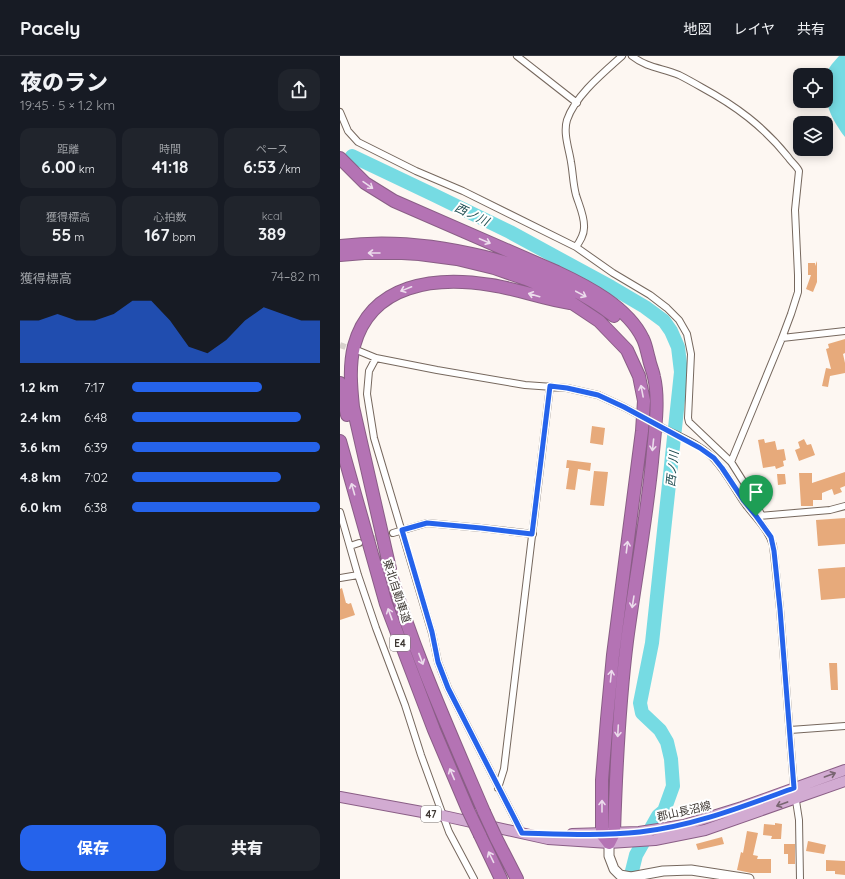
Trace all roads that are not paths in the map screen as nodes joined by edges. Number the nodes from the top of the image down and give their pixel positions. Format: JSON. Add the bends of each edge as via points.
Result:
{"nodes":[{"id":1,"x":517,"y":56,"type":"edge"},
{"id":2,"x":622,"y":56,"type":"edge"},
{"id":3,"x":632,"y":56,"type":"edge"},
{"id":4,"x":576,"y":102,"type":"junction"},
{"id":5,"x":340,"y":112,"type":"edge"},
{"id":6,"x":340,"y":158,"type":"edge"},
{"id":7,"x":340,"y":246,"type":"edge"},
{"id":8,"x":576,"y":247,"type":"junction"},
{"id":9,"x":340,"y":255,"type":"edge"},
{"id":10,"x":572,"y":303,"type":"junction"},
{"id":11,"x":845,"y":331,"type":"edge"},
{"id":12,"x":782,"y":338,"type":"junction"},
{"id":13,"x":647,"y":351,"type":"junction"},
{"id":14,"x":359,"y":352,"type":"tunnel mouth"},
{"id":15,"x":376,"y":358,"type":"junction"},
{"id":16,"x":340,"y":383,"type":"edge"},
{"id":17,"x":550,"y":386,"type":"junction"},
{"id":18,"x":340,"y":441,"type":"edge"},
{"id":19,"x":340,"y":449,"type":"edge"},
{"id":20,"x":731,"y":462,"type":"junction"},
{"id":21,"x":348,"y":470,"type":"junction"},
{"id":22,"x":845,"y":506,"type":"edge"},
{"id":23,"x":340,"y":512,"type":"edge"},
{"id":24,"x":759,"y":516,"type":"junction"},
{"id":25,"x":402,"y":530,"type":"junction"},
{"id":26,"x":393,"y":533,"type":"tunnel mouth"},
{"id":27,"x":532,"y":534,"type":"junction"},
{"id":28,"x":358,"y":543,"type":"tunnel mouth"},
{"id":29,"x":350,"y":546,"type":"junction"},
{"id":30,"x":390,"y":569,"type":"junction"},
{"id":31,"x":358,"y":575,"type":"junction"},
{"id":32,"x":340,"y":578,"type":"edge"},
{"id":33,"x":845,"y":726,"type":"edge"},
{"id":34,"x":790,"y":730,"type":"junction"},
{"id":35,"x":845,"y":770,"type":"edge"},
{"id":36,"x":845,"y":781,"type":"edge"},
{"id":37,"x":498,"y":788,"type":"junction"},
{"id":38,"x":794,"y":788,"type":"junction"},
{"id":39,"x":340,"y":797,"type":"edge"},
{"id":40,"x":796,"y":798,"type":"junction"},
{"id":41,"x":444,"y":816,"type":"junction"},
{"id":42,"x":522,"y":833,"type":"junction"},
{"id":43,"x":608,"y":837,"type":"junction"},
{"id":44,"x":638,"y":837,"type":"junction"},
{"id":45,"x":474,"y":879,"type":"edge"},
{"id":46,"x":501,"y":879,"type":"edge"},
{"id":47,"x":517,"y":879,"type":"edge"},
{"id":48,"x":749,"y":879,"type":"edge"},
{"id":49,"x":800,"y":879,"type":"edge"}],
"edges":[{"from":1,"to":4,"type":"street"},
{"from":2,"to":4,"type":"street"},
{"from":3,"to":12,"type":"street","via":[[648,66],[680,76],[711,92],[749,117],[798,167],[795,218],[798,284],[795,304]]},
{"from":4,"to":8,"type":"street","via":[[565,127],[573,180],[584,226],[583,235]]},
{"from":5,"to":8,"type":"street","via":[[350,135],[363,145]]},
{"from":6,"to":13,"type":"highway","one_way":true,"via":[[365,183],[394,201],[589,288],[629,320],[643,338]]},
{"from":7,"to":13,"type":"highway","one_way":true,"via":[[381,244],[435,247],[474,254],[512,265],[571,289],[603,308]]},
{"from":8,"to":20,"type":"street","via":[[650,295],[679,320],[687,334],[691,354],[689,422]]},
{"from":10,"to":9,"type":"highway","one_way":true,"via":[[559,293],[526,279],[457,259],[402,253]]},
{"from":10,"to":30,"type":"highway","one_way":true,"via":[[549,300],[510,288],[446,281],[420,284],[396,293],[369,316],[354,347],[351,385],[353,407]]},
{"from":43,"to":10,"type":"highway","one_way":true,"via":[[602,780],[610,684],[644,401],[639,376],[627,350],[599,321]]},
{"from":11,"to":12,"type":"street"},
{"from":12,"to":20,"type":"street"},
{"from":13,"to":43,"type":"highway","one_way":true,"via":[[654,378],[655,431],[650,485],[627,640]]},
{"from":14,"to":15,"type":"street"},
{"from":15,"to":17,"type":"street","via":[[525,385]]},
{"from":15,"to":25,"type":"street","via":[[369,371],[368,404],[374,438]]},
{"from":16,"to":30,"type":"highway","name":"東北自動車道","number":"E4","via":[[361,470]]},
{"from":17,"to":24,"type":"street","bridge":true,"via":[[598,395],[700,448],[714,458],[744,501]]},
{"from":17,"to":27,"type":"street"},
{"from":18,"to":21,"type":"highway","name":"東北自動車道","number":"E4"},
{"from":19,"to":21,"type":"highway"},
{"from":20,"to":24,"type":"street","via":[[748,489]]},
{"from":46,"to":21,"type":"highway","name":"東北自動車道","number":"E4","one_way":true,"bridge":true,"via":[[434,730],[389,611]]},
{"from":22,"to":24,"type":"street","via":[[830,510]]},
{"from":23,"to":29,"type":"street"},
{"from":24,"to":34,"type":"street","via":[[774,545]]},
{"from":25,"to":26,"type":"street"},
{"from":25,"to":27,"type":"street","via":[[427,523]]},
{"from":25,"to":37,"type":"street","via":[[432,632],[438,662],[448,688]]},
{"from":27,"to":37,"type":"street","via":[[504,769]]},
{"from":28,"to":29,"type":"street"},
{"from":29,"to":31,"type":"street"},
{"from":30,"to":47,"type":"highway","name":"東北自動車道","number":"E4","one_way":true,"bridge":true,"via":[[419,656],[447,728]]},
{"from":31,"to":32,"type":"street"},
{"from":31,"to":41,"type":"street"},
{"from":33,"to":34,"type":"street"},
{"from":34,"to":38,"type":"street"},
{"from":38,"to":35,"type":"main road","name":"郡山長沼線","number":"47","one_way":true},
{"from":36,"to":40,"type":"main road","name":"郡山長沼線","number":"47"},
{"from":37,"to":42,"type":"street"},
{"from":38,"to":40,"type":"street"},
{"from":38,"to":44,"type":"main road","name":"郡山長沼線","number":"47","via":[[712,817]]},
{"from":39,"to":41,"type":"main road","name":"郡山長沼線","number":"47"},
{"from":40,"to":44,"type":"main road","name":"郡山長沼線","number":"47","one_way":true,"via":[[705,830],[655,840]]},
{"from":40,"to":49,"type":"street"},
{"from":41,"to":42,"type":"main road","name":"郡山長沼線","number":"47"},
{"from":41,"to":45,"type":"street","via":[[449,832]]},
{"from":42,"to":43,"type":"main road","name":"郡山長沼線","number":"47","via":[[548,839]]},
{"from":43,"to":44,"type":"main road","name":"郡山長沼線","number":"47"},
{"from":43,"to":48,"type":"street","via":[[609,856],[614,869],[620,875],[631,877],[663,871],[691,870]]}]}
